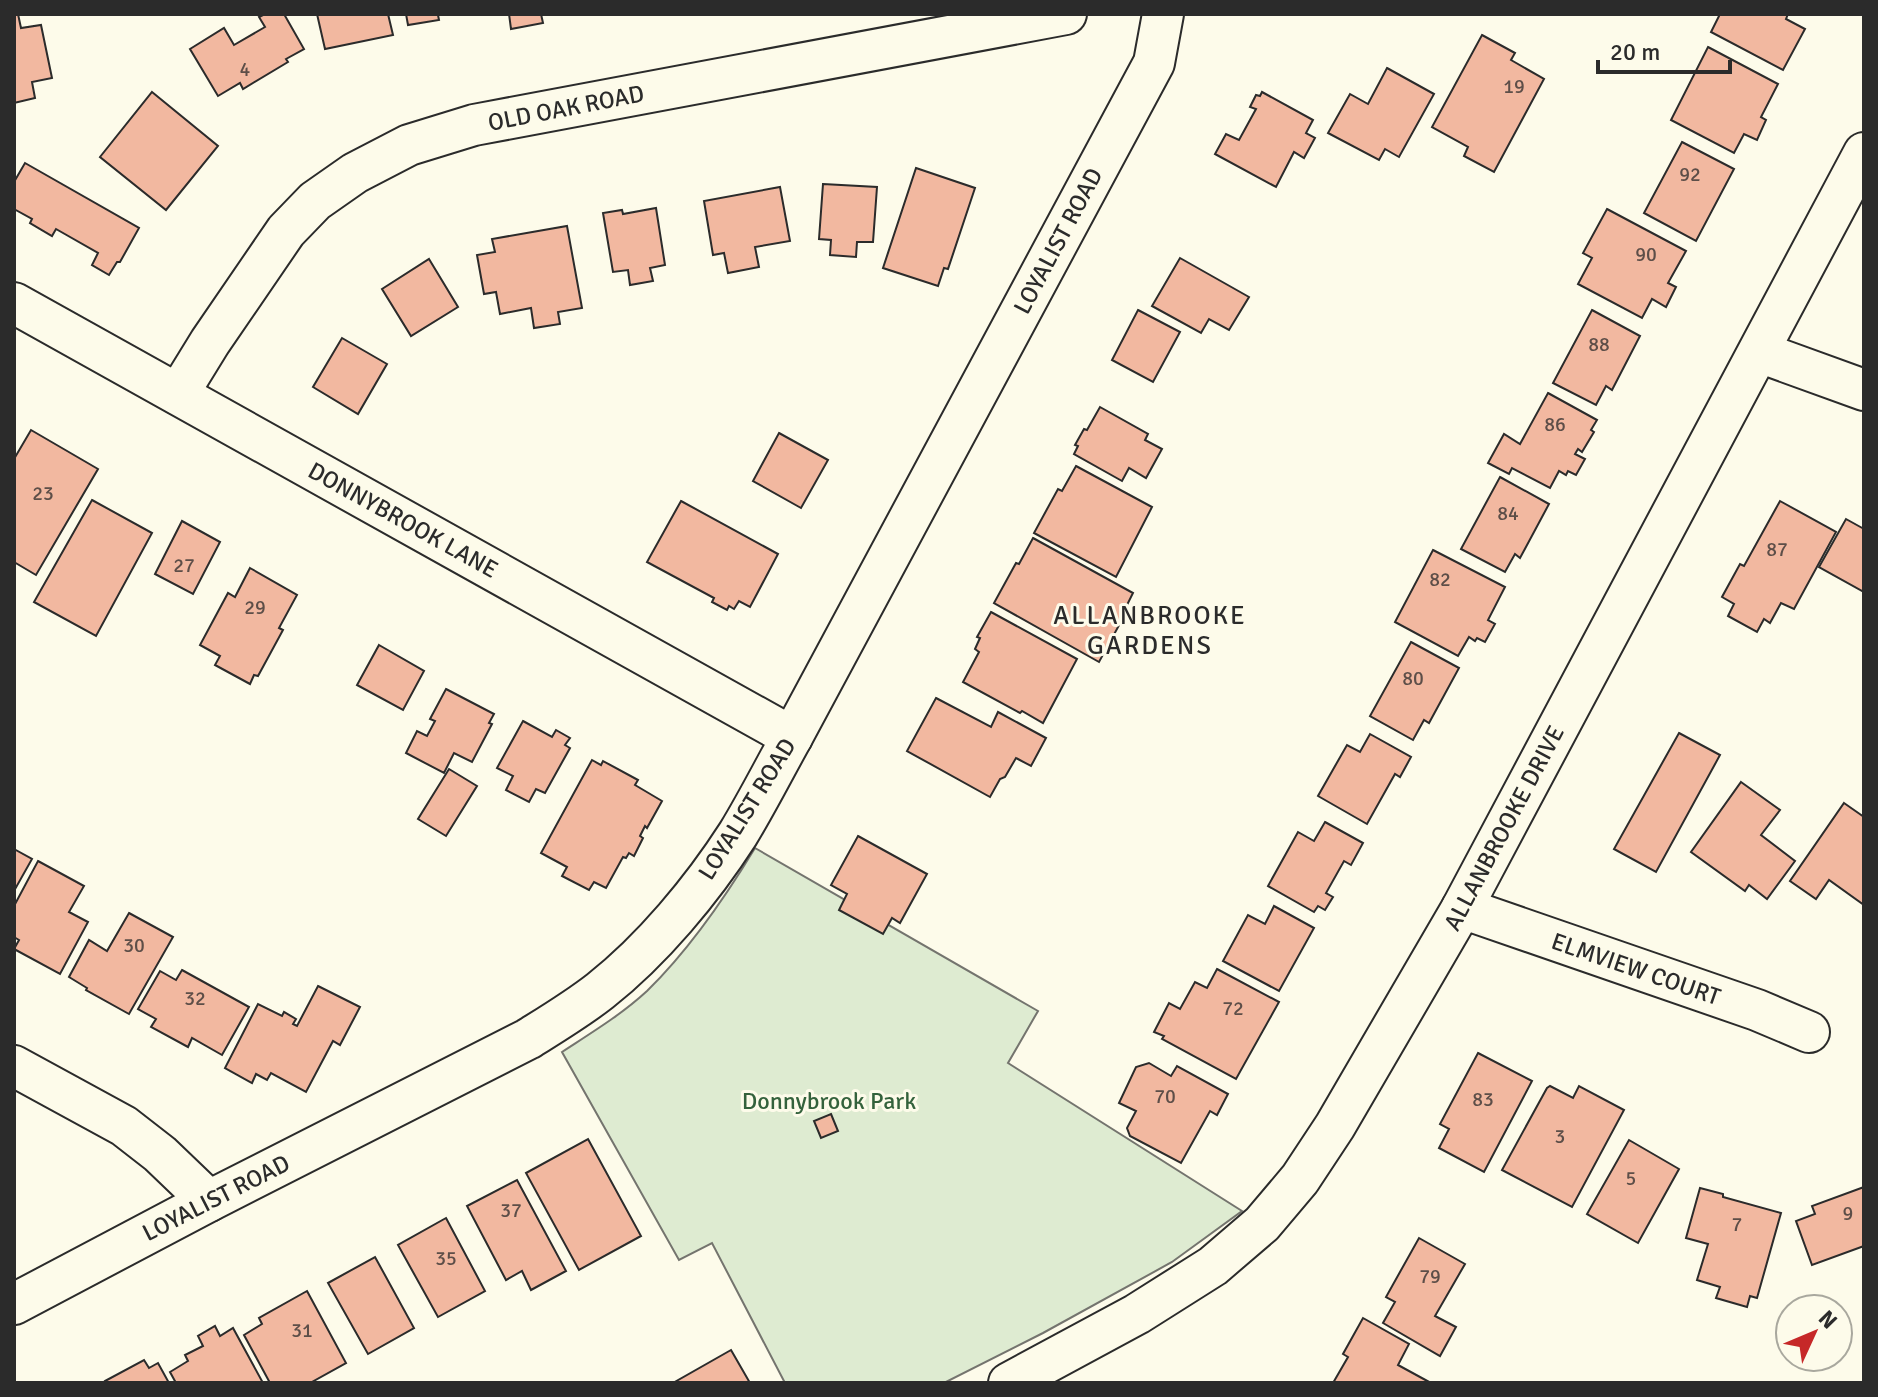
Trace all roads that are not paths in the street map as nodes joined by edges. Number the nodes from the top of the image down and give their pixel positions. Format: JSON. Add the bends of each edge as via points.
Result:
{"nodes":[{"id":1,"x":1066,"y":14,"type":"edge"},
{"id":2,"x":1163,"y":14,"type":"edge"},
{"id":3,"x":1864,"y":153,"type":"edge"},
{"id":4,"x":14,"y":303,"type":"edge"},
{"id":5,"x":1759,"y":352,"type":"junction"},
{"id":6,"x":1864,"y":390,"type":"edge"},
{"id":7,"x":178,"y":394,"type":"junction"},
{"id":8,"x":792,"y":737,"type":"junction"},
{"id":9,"x":1462,"y":908,"type":"junction"},
{"id":10,"x":1809,"y":1032,"type":"dead end"},
{"id":11,"x":14,"y":1066,"type":"edge"},
{"id":12,"x":209,"y":1201,"type":"junction"},
{"id":13,"x":14,"y":1304,"type":"edge"},
{"id":14,"x":1009,"y":1383,"type":"edge"}],
"edges":[{"from":1,"to":7,"type":"street","name":"OLD OAK ROAD","via":[[474,125],[409,145],[355,173],[315,201],[286,231]]},
{"from":2,"to":8,"type":"street","name":"LOYALIST ROAD","via":[[1154,63]]},
{"from":3,"to":5,"type":"street","name":"ALLANBROOKE DRIVE"},
{"from":4,"to":7,"type":"street","name":"DONNYBROOK LANE"},
{"from":5,"to":6,"type":"street"},
{"from":5,"to":9,"type":"street","name":"ALLANBROOKE DRIVE"},
{"from":7,"to":8,"type":"street","name":"DONNYBROOK LANE"},
{"from":8,"to":12,"type":"street","name":"LOYALIST ROAD","via":[[721,858],[653,942],[600,991],[528,1039]]},
{"from":9,"to":10,"type":"street","name":"ELMVIEW COURT"},
{"from":9,"to":14,"type":"street","name":"ALLANBROOKE DRIVE","via":[[1335,1126],[1262,1224],[1213,1266],[1150,1306]]},
{"from":11,"to":12,"type":"street","via":[[124,1126]]},
{"from":12,"to":13,"type":"street","name":"LOYALIST ROAD"}]}
